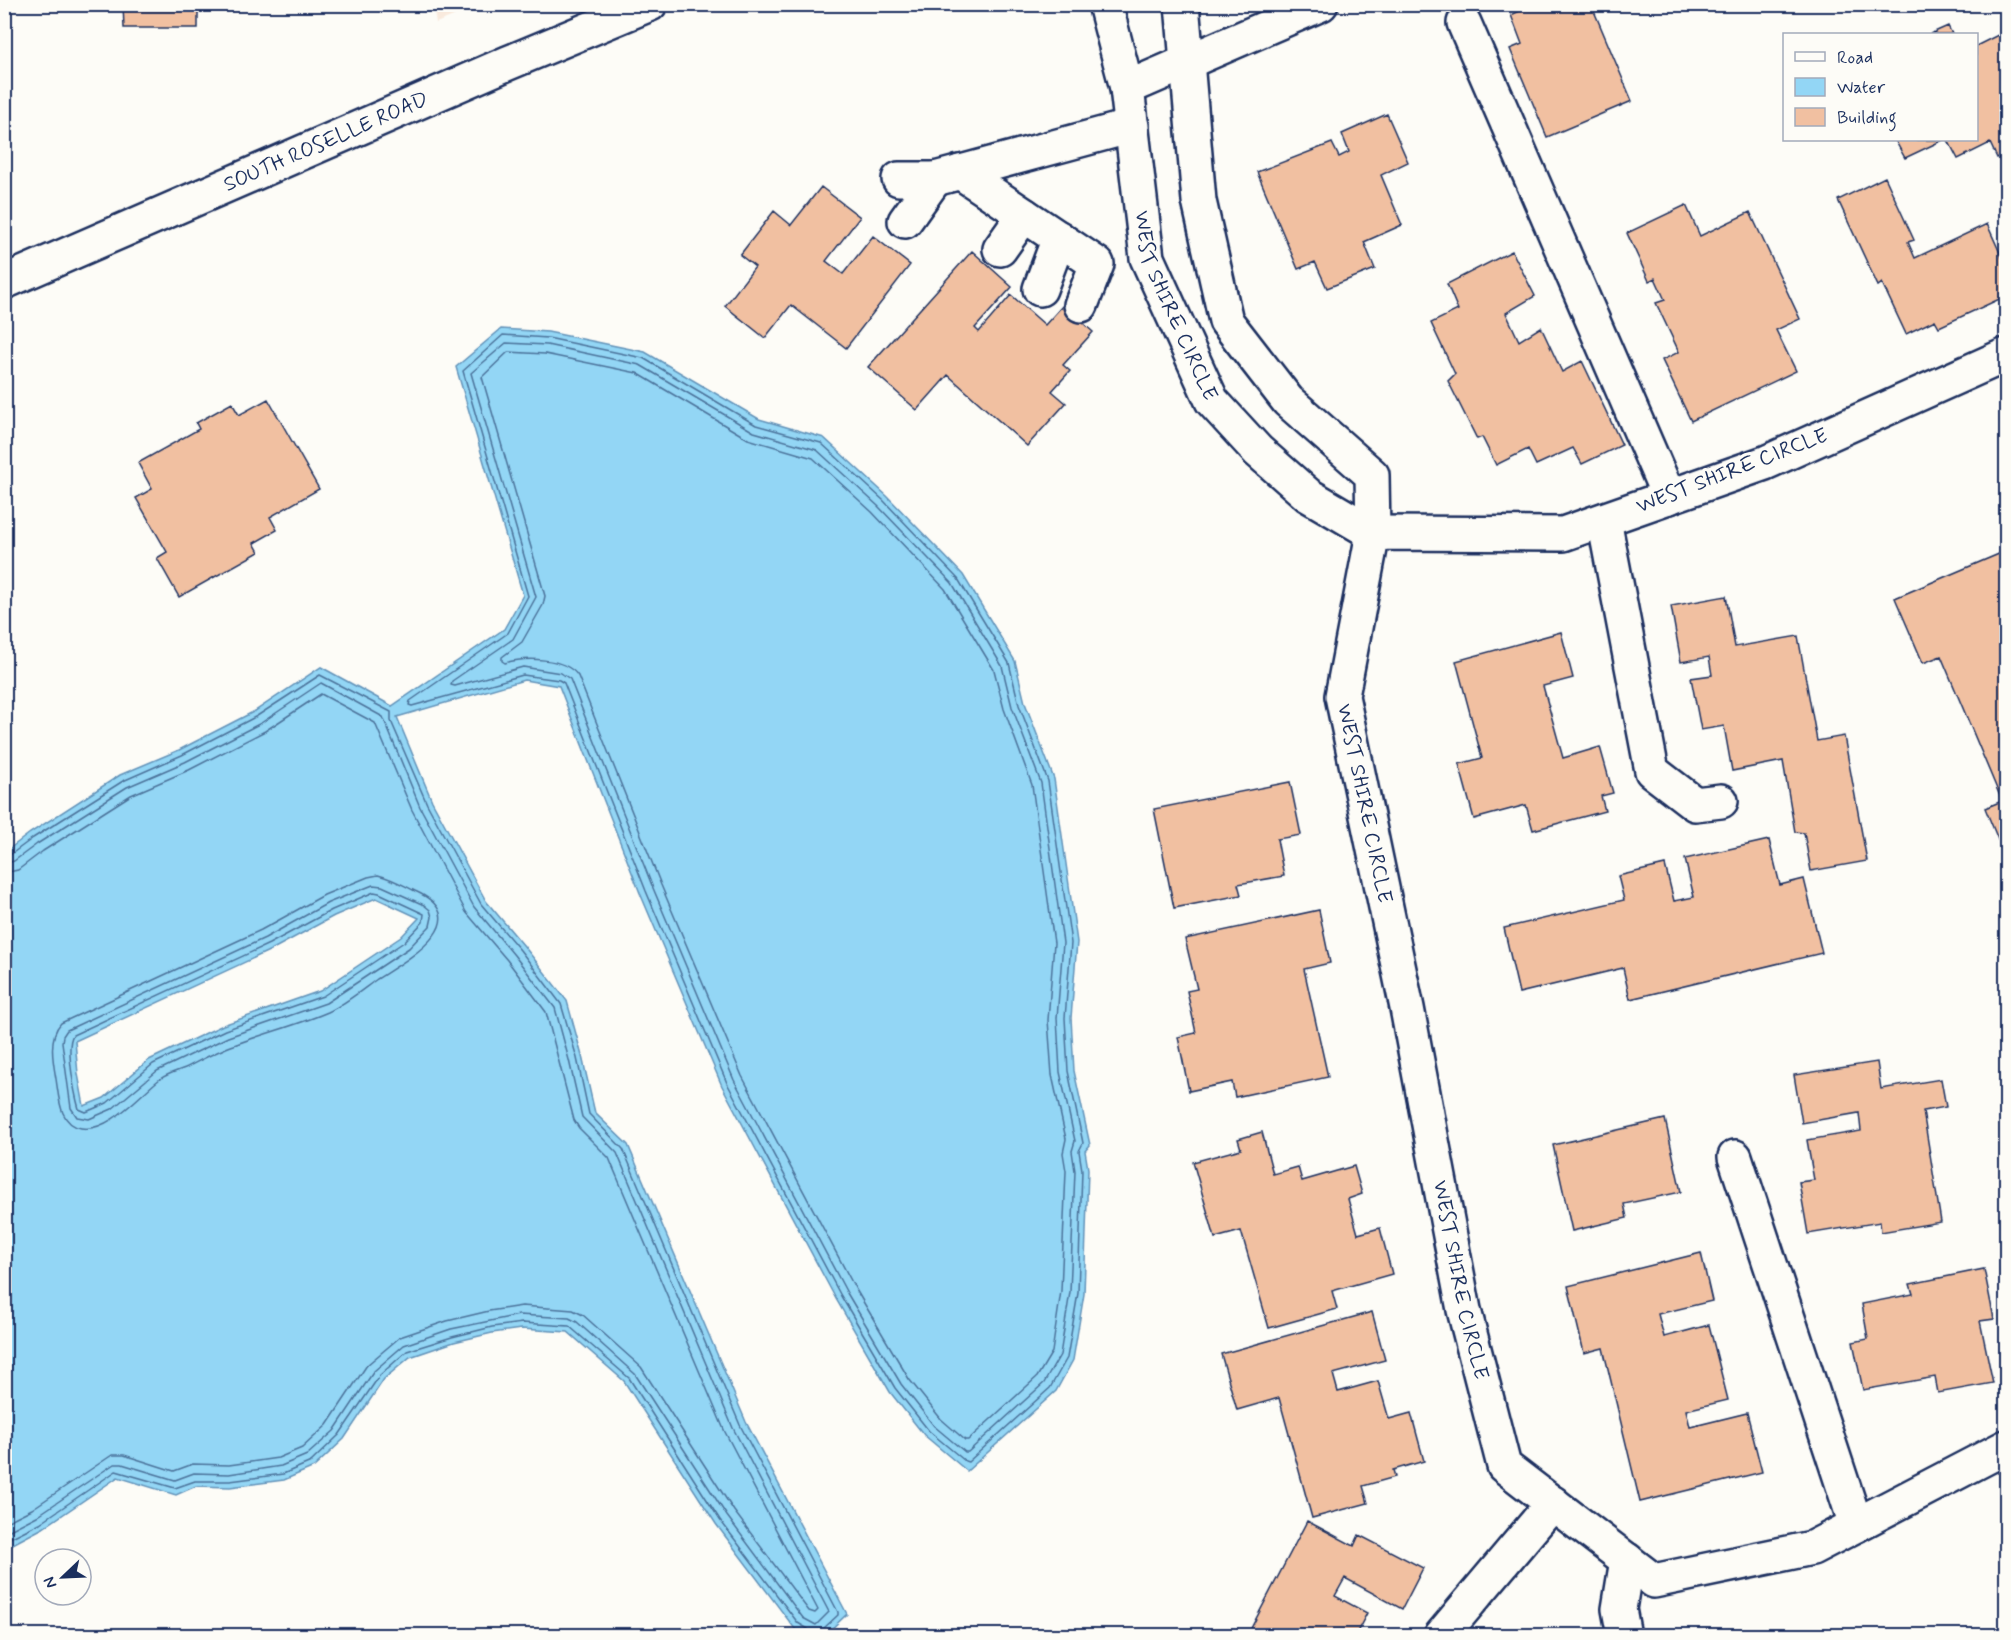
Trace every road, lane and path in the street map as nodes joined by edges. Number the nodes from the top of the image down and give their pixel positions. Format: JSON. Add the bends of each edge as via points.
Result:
{"nodes":[{"id":1,"x":650,"y":4,"type":"edge"},
{"id":2,"x":1105,"y":4,"type":"edge"},
{"id":3,"x":1182,"y":4,"type":"edge"},
{"id":4,"x":1321,"y":4,"type":"edge"},
{"id":5,"x":1464,"y":23,"type":"dead end"},
{"id":6,"x":1188,"y":62,"type":"junction"},
{"id":7,"x":1126,"y":88,"type":"junction"},
{"id":8,"x":1132,"y":126,"type":"junction"},
{"id":9,"x":948,"y":176,"type":"junction"},
{"id":10,"x":899,"y":179,"type":"dead end"},
{"id":11,"x":1024,"y":215,"type":"junction"},
{"id":12,"x":906,"y":221,"type":"dead end"},
{"id":13,"x":1059,"y":238,"type":"junction"},
{"id":14,"x":1000,"y":249,"type":"dead end"},
{"id":15,"x":4,"y":282,"type":"edge"},
{"id":16,"x":1040,"y":289,"type":"dead end"},
{"id":17,"x":1081,"y":305,"type":"dead end"},
{"id":18,"x":2007,"y":355,"type":"edge"},
{"id":19,"x":1669,"y":497,"type":"junction"},
{"id":20,"x":1604,"y":520,"type":"junction"},
{"id":21,"x":1372,"y":533,"type":"junction"},
{"id":22,"x":1721,"y":801,"type":"dead end"},
{"id":23,"x":1735,"y":1157,"type":"dead end"},
{"id":24,"x":2007,"y":1447,"type":"edge"},
{"id":25,"x":1553,"y":1503,"type":"junction"},
{"id":26,"x":1856,"y":1526,"type":"junction"},
{"id":27,"x":1627,"y":1560,"type":"junction"},
{"id":28,"x":1441,"y":1635,"type":"edge"},
{"id":29,"x":1624,"y":1635,"type":"edge"}],
"edges":[{"from":1,"to":15,"type":"street","name":"SOUTH ROSELLE ROAD"},
{"from":2,"to":7,"type":"street","name":"WEST SHIRE CIRCLE"},
{"from":3,"to":6,"type":"street","name":"WEST SHIRE CIRCLE"},
{"from":4,"to":6,"type":"street"},
{"from":5,"to":19,"type":"street"},
{"from":6,"to":7,"type":"street"},
{"from":6,"to":21,"type":"street","name":"WEST SHIRE CIRCLE","via":[[1199,201],[1226,321],[1288,401],[1372,475]]},
{"from":7,"to":8,"type":"street","name":"WEST SHIRE CIRCLE"},
{"from":8,"to":9,"type":"street"},
{"from":8,"to":21,"type":"street","name":"WEST SHIRE CIRCLE","via":[[1147,258],[1212,401],[1258,451],[1308,495]]},
{"from":9,"to":10,"type":"street"},
{"from":9,"to":11,"type":"street"},
{"from":9,"to":12,"type":"street"},
{"from":11,"to":13,"type":"street"},
{"from":11,"to":14,"type":"street"},
{"from":13,"to":16,"type":"street"},
{"from":13,"to":17,"type":"street","via":[[1097,264]]},
{"from":18,"to":19,"type":"street","name":"WEST SHIRE CIRCLE","via":[[1766,463]]},
{"from":19,"to":20,"type":"street","name":"WEST SHIRE CIRCLE"},
{"from":20,"to":21,"type":"street","name":"WEST SHIRE CIRCLE","via":[[1563,534]]},
{"from":20,"to":22,"type":"street","via":[[1652,771],[1695,804]]},
{"from":21,"to":25,"type":"street","name":"WEST SHIRE CIRCLE","via":[[1342,696],[1464,1310],[1504,1466]]},
{"from":23,"to":26,"type":"street"},
{"from":24,"to":26,"type":"street","name":"WEST SHIRE CIRCLE"},
{"from":25,"to":27,"type":"street","name":"WEST SHIRE CIRCLE"},
{"from":25,"to":28,"type":"street"},
{"from":26,"to":27,"type":"street","name":"WEST SHIRE CIRCLE","via":[[1812,1548],[1654,1581]]},
{"from":27,"to":29,"type":"street","via":[[1619,1609]]}]}
